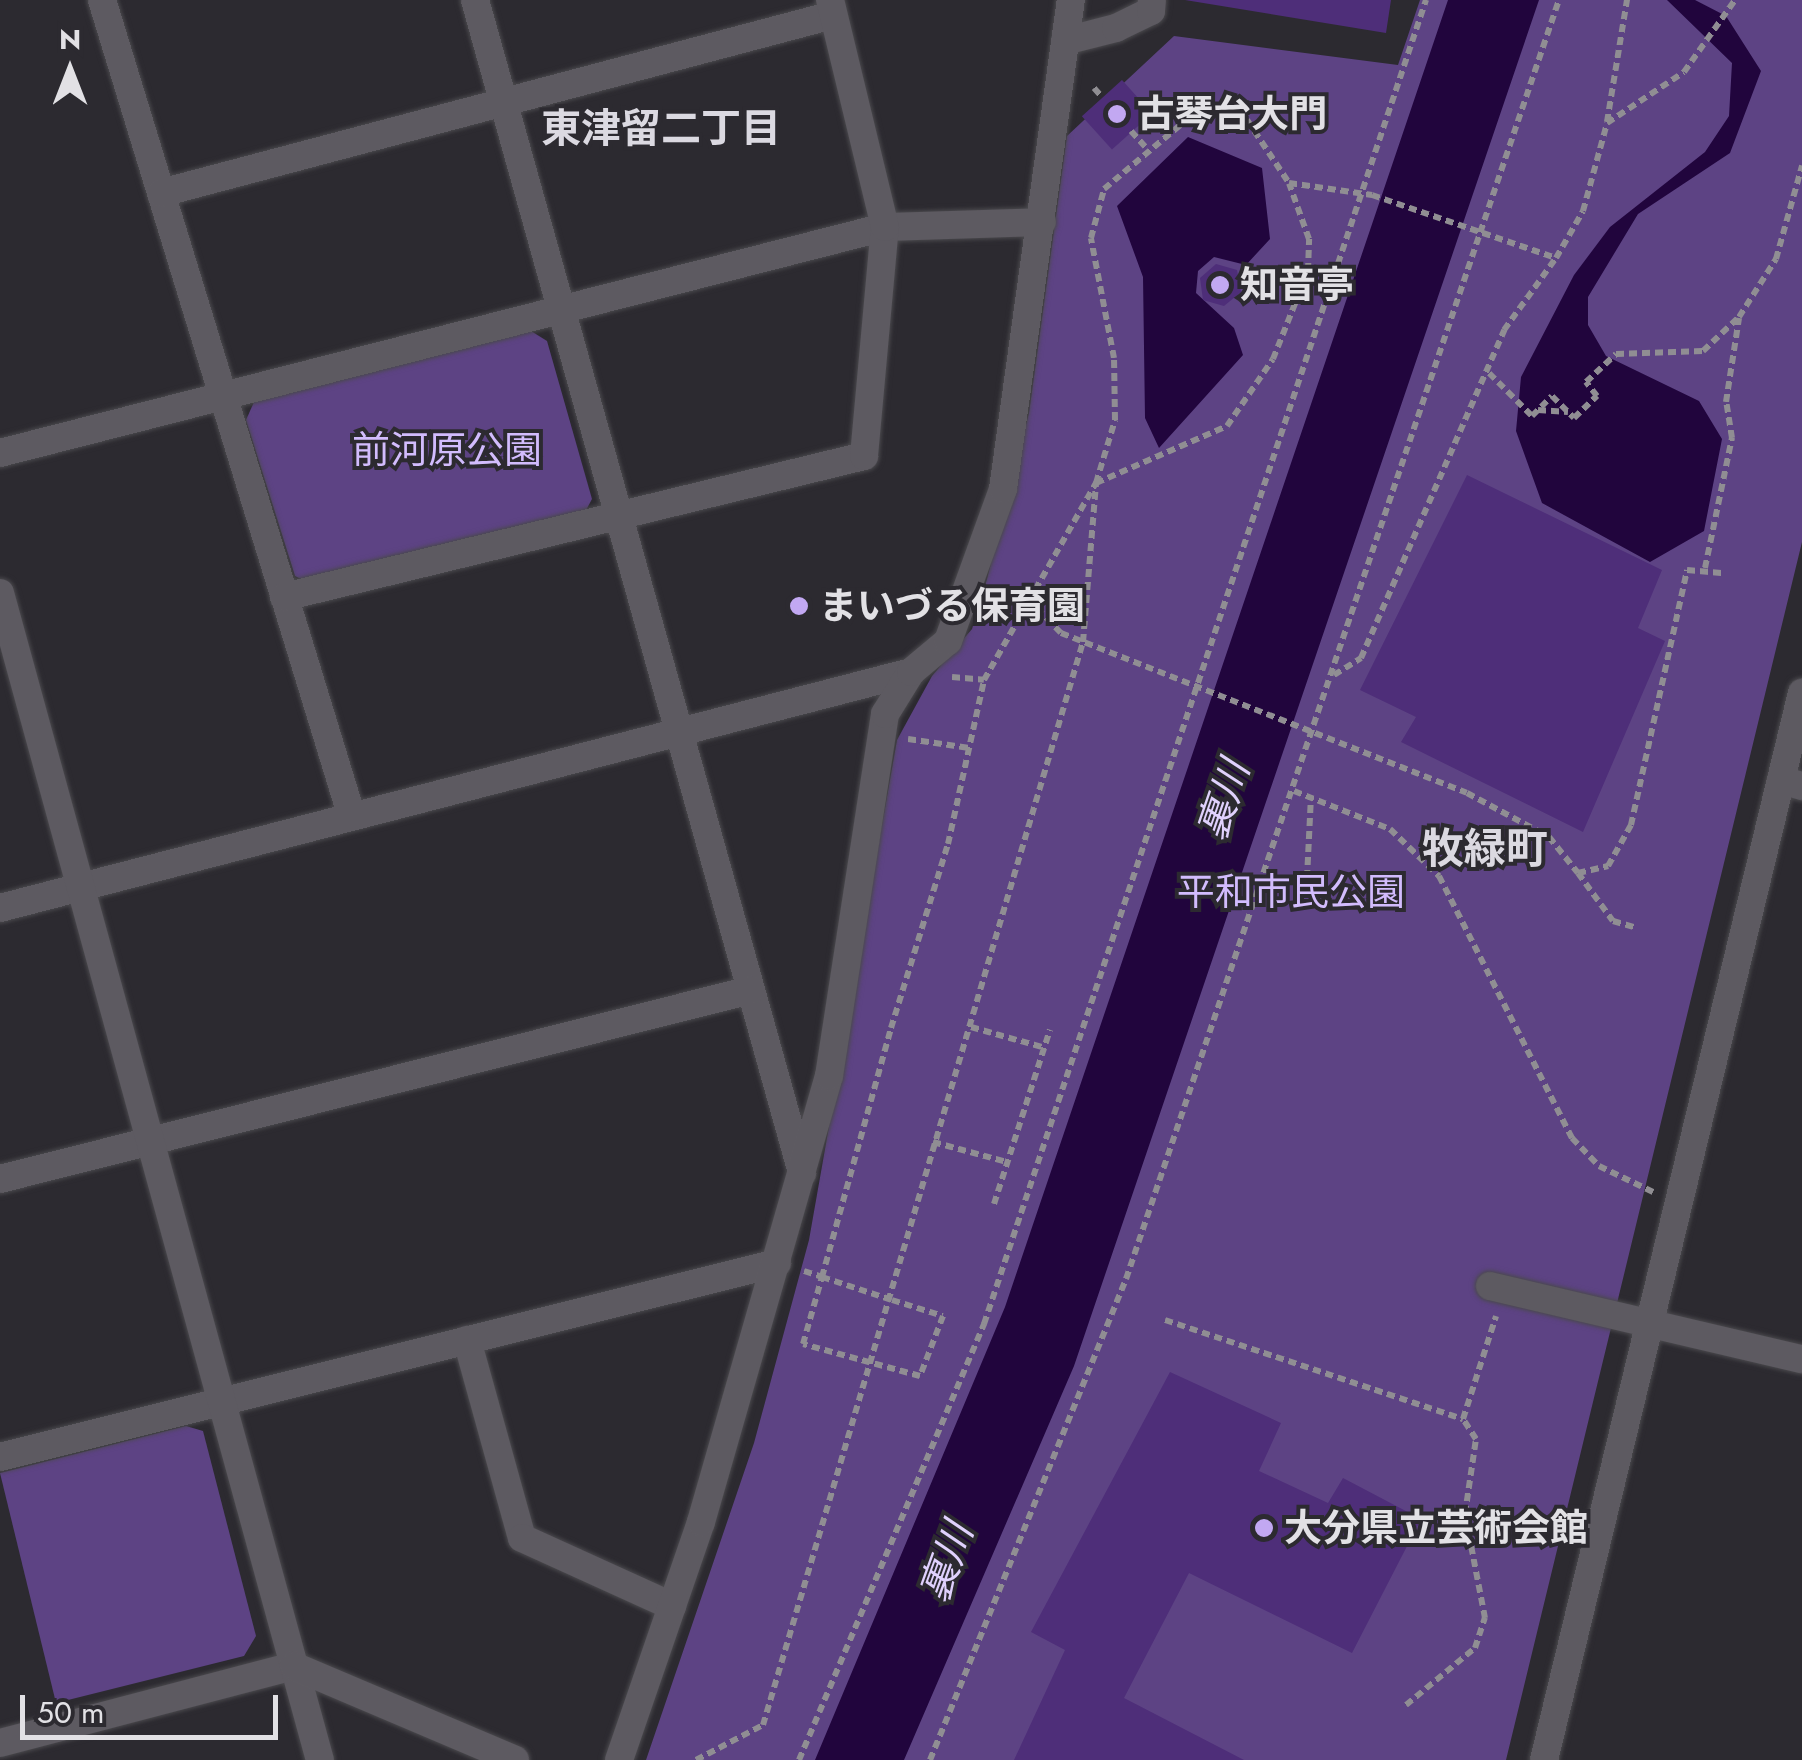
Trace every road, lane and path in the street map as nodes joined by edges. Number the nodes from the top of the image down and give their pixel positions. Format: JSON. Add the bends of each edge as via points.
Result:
{"nodes":[{"id":1,"x":102,"y":0,"type":"edge"},
{"id":2,"x":476,"y":0,"type":"edge"},
{"id":3,"x":1070,"y":0,"type":"edge"},
{"id":4,"x":1152,"y":0,"type":"edge"},
{"id":5,"x":1426,"y":0,"type":"edge"},
{"id":6,"x":1559,"y":0,"type":"edge"},
{"id":7,"x":1627,"y":0,"type":"edge"},
{"id":8,"x":1735,"y":0,"type":"edge"},
{"id":9,"x":832,"y":8,"type":"edge"},
{"id":10,"x":1065,"y":41,"type":"junction"},
{"id":11,"x":1094,"y":88,"type":"dead end"},
{"id":12,"x":1102,"y":97,"type":"dead end"},
{"id":13,"x":504,"y":102,"type":"junction"},
{"id":14,"x":1607,"y":123,"type":"junction"},
{"id":15,"x":1132,"y":131,"type":"dead end"},
{"id":16,"x":1147,"y":149,"type":"junction"},
{"id":17,"x":1802,"y":166,"type":"edge"},
{"id":18,"x":1289,"y":183,"type":"junction"},
{"id":19,"x":161,"y":193,"type":"junction"},
{"id":20,"x":1367,"y":194,"type":"junction"},
{"id":21,"x":1042,"y":222,"type":"junction"},
{"id":22,"x":885,"y":227,"type":"junction"},
{"id":23,"x":1477,"y":232,"type":"junction"},
{"id":24,"x":1556,"y":258,"type":"junction"},
{"id":25,"x":561,"y":310,"type":"junction"},
{"id":26,"x":1739,"y":317,"type":"junction"},
{"id":27,"x":1489,"y":373,"type":"junction"},
{"id":28,"x":223,"y":396,"type":"junction"},
{"id":29,"x":1538,"y":410,"type":"junction"},
{"id":30,"x":1568,"y":412,"type":"junction"},
{"id":31,"x":0,"y":452,"type":"edge"},
{"id":32,"x":1096,"y":483,"type":"junction"},
{"id":33,"x":618,"y":516,"type":"junction"},
{"id":34,"x":1705,"y":568,"type":"junction"},
{"id":35,"x":1724,"y":574,"type":"dead end"},
{"id":36,"x":0,"y":593,"type":"edge"},
{"id":37,"x":284,"y":597,"type":"junction"},
{"id":38,"x":1028,"y":599,"type":"junction"},
{"id":39,"x":1083,"y":642,"type":"junction"},
{"id":40,"x":910,"y":672,"type":"junction"},
{"id":41,"x":11,"y":676,"type":"edge"},
{"id":42,"x":1333,"y":676,"type":"junction"},
{"id":43,"x":1195,"y":688,"type":"junction"},
{"id":44,"x":1802,"y":693,"type":"edge"},
{"id":45,"x":1314,"y":731,"type":"junction"},
{"id":46,"x":678,"y":732,"type":"junction"},
{"id":47,"x":882,"y":735,"type":"junction"},
{"id":48,"x":968,"y":748,"type":"junction"},
{"id":49,"x":1792,"y":783,"type":"edge"},
{"id":50,"x":1294,"y":791,"type":"junction"},
{"id":51,"x":1311,"y":798,"type":"junction"},
{"id":52,"x":352,"y":817,"type":"junction"},
{"id":53,"x":1578,"y":873,"type":"junction"},
{"id":54,"x":1307,"y":878,"type":"dead end"},
{"id":55,"x":81,"y":887,"type":"junction"},
{"id":56,"x":0,"y":908,"type":"edge"},
{"id":57,"x":1634,"y":927,"type":"dead end"},
{"id":58,"x":750,"y":990,"type":"junction"},
{"id":59,"x":972,"y":1027,"type":"junction"},
{"id":60,"x":1050,"y":1030,"type":"dead end"},
{"id":61,"x":1045,"y":1048,"type":"junction"},
{"id":62,"x":150,"y":1141,"type":"junction"},
{"id":63,"x":933,"y":1142,"type":"junction"},
{"id":64,"x":1008,"y":1162,"type":"junction"},
{"id":65,"x":802,"y":1175,"type":"junction"},
{"id":66,"x":0,"y":1178,"type":"edge"},
{"id":67,"x":1654,"y":1192,"type":"dead end"},
{"id":68,"x":994,"y":1204,"type":"dead end"},
{"id":69,"x":778,"y":1263,"type":"junction"},
{"id":70,"x":822,"y":1277,"type":"junction"},
{"id":71,"x":1494,"y":1295,"type":"joint"},
{"id":72,"x":892,"y":1300,"type":"junction"},
{"id":73,"x":1164,"y":1320,"type":"dead end"},
{"id":74,"x":1646,"y":1322,"type":"junction"},
{"id":75,"x":467,"y":1340,"type":"junction"},
{"id":76,"x":1802,"y":1359,"type":"edge"},
{"id":77,"x":865,"y":1361,"type":"junction"},
{"id":78,"x":222,"y":1402,"type":"junction"},
{"id":79,"x":1462,"y":1419,"type":"junction"},
{"id":80,"x":0,"y":1457,"type":"edge"},
{"id":81,"x":672,"y":1606,"type":"junction"},
{"id":82,"x":294,"y":1666,"type":"junction"},
{"id":83,"x":1406,"y":1704,"type":"dead end"},
{"id":84,"x":0,"y":1744,"type":"edge"},
{"id":85,"x":320,"y":1760,"type":"edge"},
{"id":86,"x":515,"y":1760,"type":"edge"},
{"id":87,"x":619,"y":1760,"type":"edge"},
{"id":88,"x":696,"y":1760,"type":"edge"},
{"id":89,"x":799,"y":1760,"type":"edge"},
{"id":90,"x":930,"y":1760,"type":"edge"},
{"id":91,"x":1544,"y":1760,"type":"edge"}],
"edges":[{"from":1,"to":19,"type":"street"},
{"from":2,"to":13,"type":"street"},
{"from":3,"to":10,"type":"street"},
{"from":4,"to":10,"type":"street","via":[[1151,11],[1116,28]]},
{"from":5,"to":20,"type":"path"},
{"from":6,"to":23,"type":"path"},
{"from":7,"to":14,"type":"path"},
{"from":8,"to":14,"type":"path","via":[[1669,86]]},
{"from":9,"to":13,"type":"street"},
{"from":9,"to":22,"type":"street"},
{"from":10,"to":21,"type":"street"},
{"from":11,"to":12,"type":"path"},
{"from":13,"to":19,"type":"street"},
{"from":13,"to":25,"type":"street"},
{"from":14,"to":24,"type":"path","via":[[1583,211]]},
{"from":15,"to":16,"type":"path"},
{"from":16,"to":18,"type":"path","via":[[1197,113],[1230,110],[1251,125]]},
{"from":16,"to":32,"type":"path","via":[[1104,188],[1092,214],[1115,420]]},
{"from":17,"to":26,"type":"path","via":[[1776,259]]},
{"from":18,"to":20,"type":"path"},
{"from":18,"to":32,"type":"path","via":[[1309,239],[1308,271],[1273,359],[1227,426]]},
{"from":19,"to":28,"type":"street"},
{"from":20,"to":23,"type":"path"},
{"from":20,"to":43,"type":"path"},
{"from":21,"to":22,"type":"street"},
{"from":21,"to":40,"type":"street","via":[[1003,489],[948,641]]},
{"from":22,"to":25,"type":"street"},
{"from":22,"to":33,"type":"street","via":[[864,456]]},
{"from":23,"to":24,"type":"path"},
{"from":23,"to":42,"type":"path"},
{"from":24,"to":27,"type":"path","via":[[1504,330]]},
{"from":25,"to":28,"type":"street"},
{"from":25,"to":33,"type":"street"},
{"from":26,"to":30,"type":"path","via":[[1702,351],[1616,354],[1586,382],[1597,396],[1574,418]]},
{"from":26,"to":34,"type":"path","via":[[1726,402],[1732,438]]},
{"from":27,"to":29,"type":"path","via":[[1532,416]]},
{"from":27,"to":42,"type":"path","via":[[1362,658]]},
{"from":28,"to":31,"type":"street"},
{"from":28,"to":37,"type":"street"},
{"from":29,"to":30,"type":"path"},
{"from":29,"to":30,"type":"path","via":[[1552,396]]},
{"from":32,"to":38,"type":"path"},
{"from":32,"to":39,"type":"path"},
{"from":33,"to":37,"type":"street"},
{"from":33,"to":46,"type":"street"},
{"from":34,"to":35,"type":"path"},
{"from":34,"to":53,"type":"path","via":[[1687,570],[1631,826],[1608,866]]},
{"from":36,"to":41,"type":"street"},
{"from":37,"to":52,"type":"street"},
{"from":38,"to":39,"type":"path"},
{"from":38,"to":48,"type":"path","via":[[984,680]]},
{"from":39,"to":43,"type":"path"},
{"from":39,"to":59,"type":"path"},
{"from":40,"to":46,"type":"street"},
{"from":40,"to":47,"type":"street"},
{"from":41,"to":55,"type":"street"},
{"from":42,"to":45,"type":"path"},
{"from":43,"to":45,"type":"path"},
{"from":43,"to":89,"type":"path","via":[[984,1324]]},
{"from":44,"to":49,"type":"street"},
{"from":45,"to":50,"type":"path"},
{"from":45,"to":53,"type":"path","via":[[1549,837]]},
{"from":46,"to":52,"type":"street"},
{"from":46,"to":58,"type":"street"},
{"from":47,"to":48,"type":"path"},
{"from":47,"to":65,"type":"street","via":[[829,1076]]},
{"from":48,"to":70,"type":"path"},
{"from":49,"to":74,"type":"street"},
{"from":50,"to":51,"type":"path"},
{"from":50,"to":90,"type":"path","via":[[1126,1279]]},
{"from":51,"to":54,"type":"path"},
{"from":51,"to":67,"type":"path","via":[[1390,829],[1438,876],[1572,1138],[1598,1166]]},
{"from":52,"to":55,"type":"street"},
{"from":53,"to":57,"type":"path","via":[[1612,921]]},
{"from":55,"to":56,"type":"street"},
{"from":55,"to":62,"type":"street"},
{"from":58,"to":62,"type":"street"},
{"from":58,"to":65,"type":"street"},
{"from":59,"to":61,"type":"path"},
{"from":59,"to":63,"type":"path"},
{"from":60,"to":61,"type":"path"},
{"from":61,"to":64,"type":"path"},
{"from":62,"to":66,"type":"street"},
{"from":62,"to":78,"type":"street"},
{"from":63,"to":64,"type":"path"},
{"from":63,"to":72,"type":"path"},
{"from":64,"to":68,"type":"path"},
{"from":65,"to":69,"type":"street"},
{"from":69,"to":70,"type":"path"},
{"from":69,"to":75,"type":"street"},
{"from":69,"to":81,"type":"street"},
{"from":70,"to":72,"type":"path"},
{"from":70,"to":77,"type":"path","via":[[803,1344]]},
{"from":71,"to":74,"type":"street"},
{"from":71,"to":79,"type":"path"},
{"from":72,"to":77,"type":"path"},
{"from":72,"to":77,"type":"path","via":[[943,1316],[920,1376]]},
{"from":73,"to":79,"type":"path"},
{"from":74,"to":76,"type":"street"},
{"from":74,"to":91,"type":"street"},
{"from":75,"to":78,"type":"street"},
{"from":75,"to":81,"type":"street","via":[[522,1538]]},
{"from":77,"to":88,"type":"path","via":[[763,1725]]},
{"from":78,"to":80,"type":"street"},
{"from":78,"to":82,"type":"street"},
{"from":79,"to":83,"type":"path","via":[[1476,1440],[1465,1514],[1484,1618],[1476,1648]]},
{"from":81,"to":87,"type":"street"},
{"from":82,"to":84,"type":"street"},
{"from":82,"to":85,"type":"street"},
{"from":82,"to":86,"type":"street"}]}
